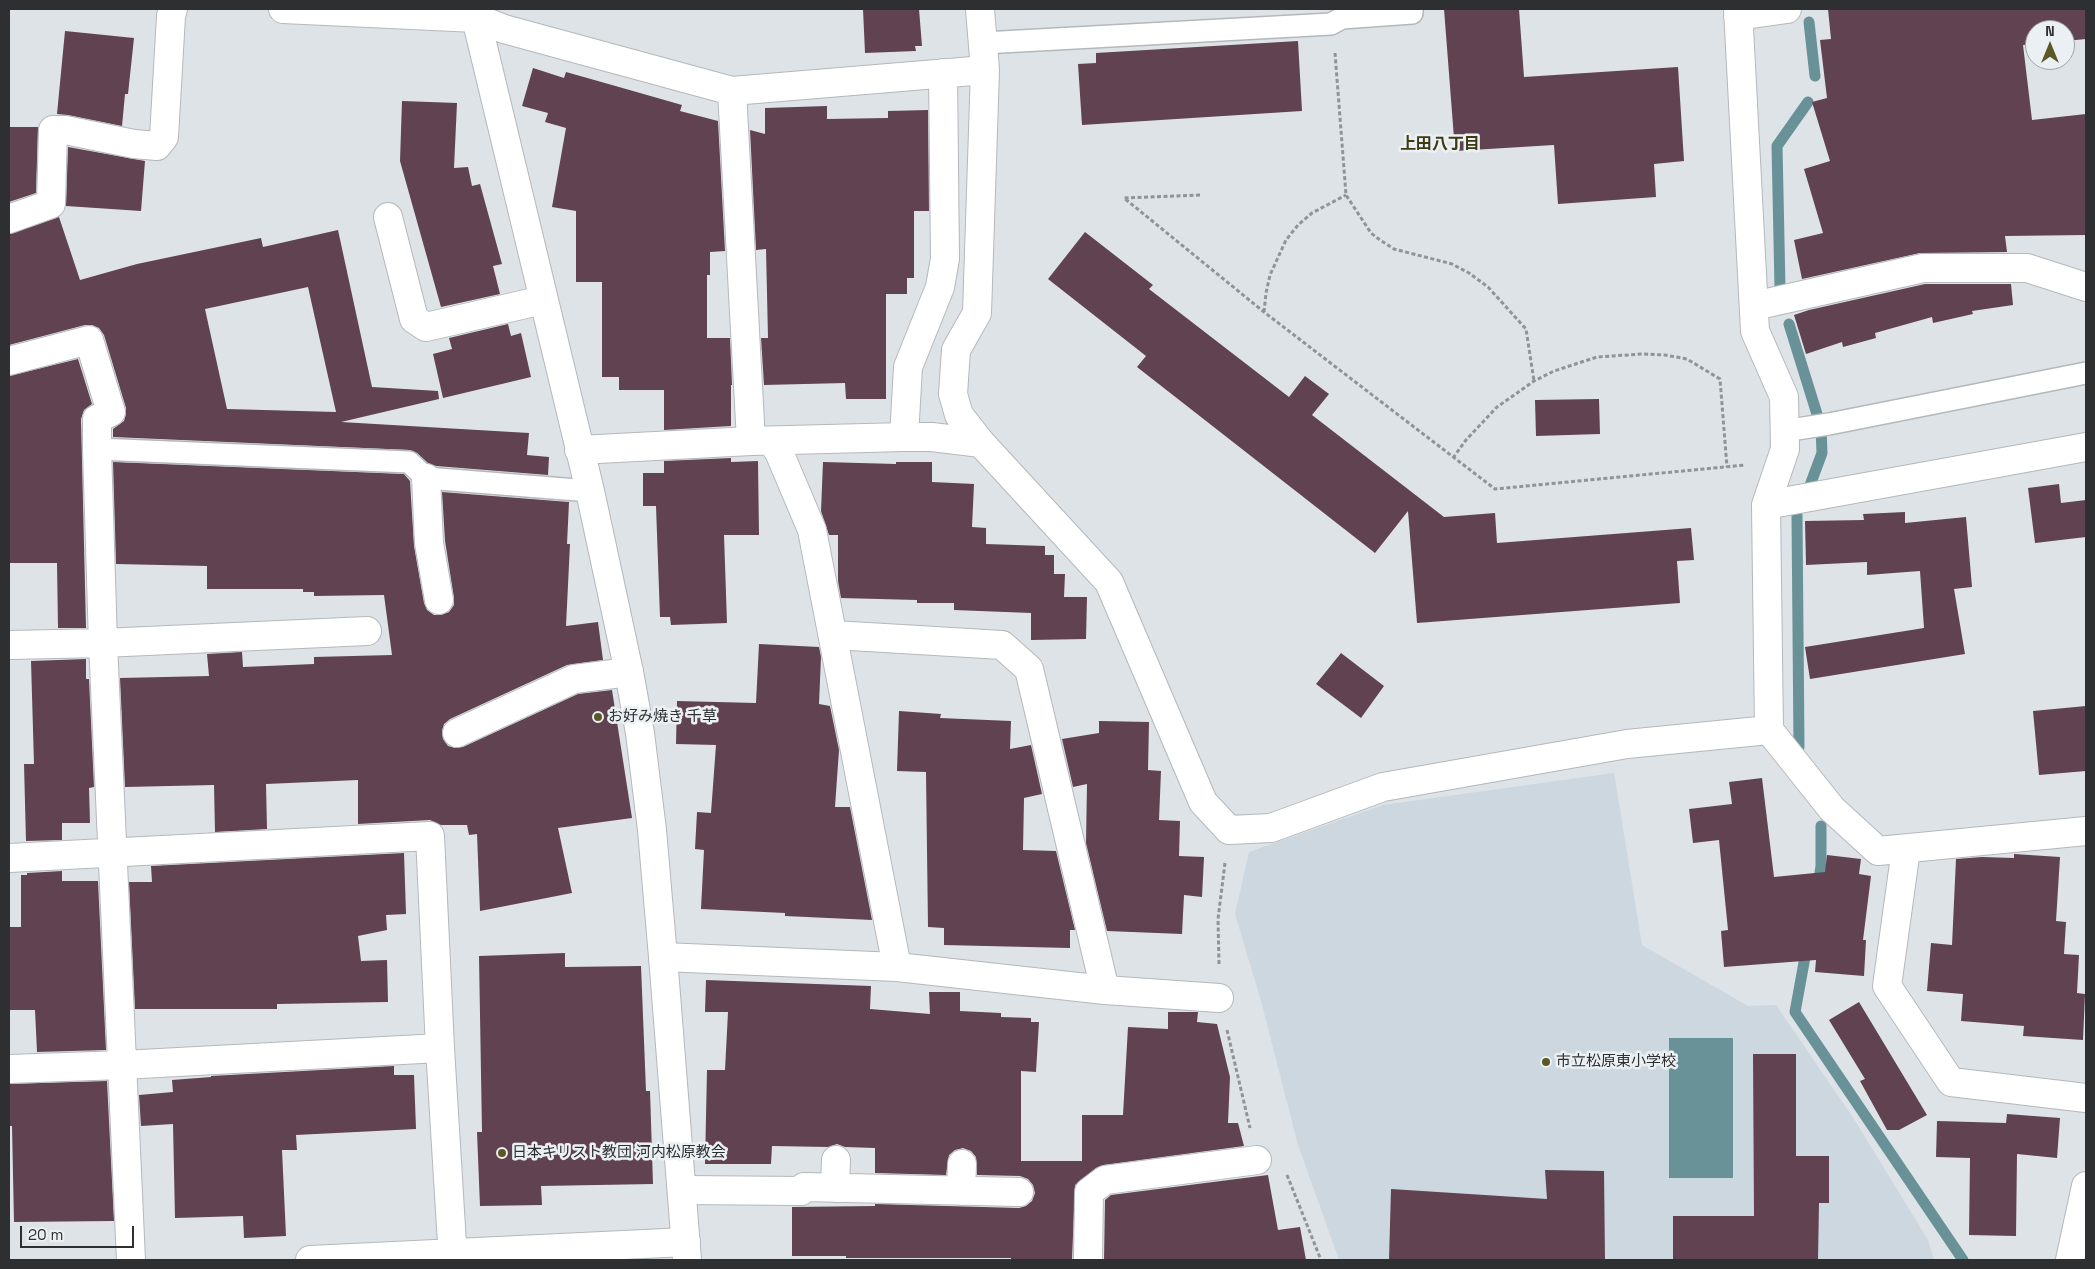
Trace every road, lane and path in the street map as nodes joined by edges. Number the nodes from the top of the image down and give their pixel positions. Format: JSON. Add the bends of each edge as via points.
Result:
{"nodes":[{"id":1,"x":174,"y":9,"type":"edge"},
{"id":2,"x":283,"y":9,"type":"edge"},
{"id":3,"x":980,"y":9,"type":"edge"},
{"id":4,"x":1412,"y":9,"type":"edge"},
{"id":5,"x":1787,"y":9,"type":"edge"},
{"id":6,"x":475,"y":12,"type":"edge"},
{"id":7,"x":1738,"y":12,"type":"edge"},
{"id":8,"x":1331,"y":24,"type":"junction"},
{"id":9,"x":983,"y":43,"type":"junction"},
{"id":10,"x":985,"y":70,"type":"junction"},
{"id":11,"x":943,"y":74,"type":"junction"},
{"id":12,"x":732,"y":90,"type":"junction"},
{"id":13,"x":1346,"y":195,"type":"junction"},
{"id":14,"x":1200,"y":196,"type":"dead end"},
{"id":15,"x":388,"y":217,"type":"dead end"},
{"id":16,"x":9,"y":219,"type":"edge"},
{"id":17,"x":2086,"y":287,"type":"edge"},
{"id":18,"x":543,"y":300,"type":"junction"},
{"id":19,"x":1754,"y":306,"type":"junction"},
{"id":20,"x":1264,"y":312,"type":"junction"},
{"id":21,"x":9,"y":361,"type":"edge"},
{"id":22,"x":2086,"y":372,"type":"edge"},
{"id":23,"x":1534,"y":381,"type":"junction"},
{"id":24,"x":1784,"y":431,"type":"junction"},
{"id":25,"x":904,"y":437,"type":"junction"},
{"id":26,"x":761,"y":441,"type":"junction"},
{"id":27,"x":980,"y":443,"type":"junction"},
{"id":28,"x":2086,"y":447,"type":"edge"},
{"id":29,"x":97,"y":449,"type":"junction"},
{"id":30,"x":579,"y":450,"type":"junction"},
{"id":31,"x":1453,"y":458,"type":"junction"},
{"id":32,"x":1781,"y":462,"type":"junction"},
{"id":33,"x":1727,"y":467,"type":"junction"},
{"id":34,"x":426,"y":478,"type":"junction"},
{"id":35,"x":590,"y":491,"type":"junction"},
{"id":36,"x":1766,"y":505,"type":"junction"},
{"id":37,"x":439,"y":600,"type":"dead end"},
{"id":38,"x":367,"y":631,"type":"dead end"},
{"id":39,"x":834,"y":635,"type":"junction"},
{"id":40,"x":102,"y":643,"type":"junction"},
{"id":41,"x":9,"y":645,"type":"edge"},
{"id":42,"x":629,"y":672,"type":"junction"},
{"id":43,"x":1769,"y":730,"type":"junction"},
{"id":44,"x":456,"y":734,"type":"dead end"},
{"id":45,"x":1229,"y":830,"type":"junction"},
{"id":46,"x":2086,"y":831,"type":"edge"},
{"id":47,"x":1906,"y":848,"type":"junction"},
{"id":48,"x":112,"y":854,"type":"junction"},
{"id":49,"x":9,"y":858,"type":"edge"},
{"id":50,"x":663,"y":957,"type":"junction"},
{"id":51,"x":897,"y":967,"type":"junction"},
{"id":52,"x":1106,"y":990,"type":"junction"},
{"id":53,"x":1219,"y":998,"type":"junction"},
{"id":54,"x":440,"y":1048,"type":"junction"},
{"id":55,"x":122,"y":1065,"type":"junction"},
{"id":56,"x":9,"y":1069,"type":"edge"},
{"id":57,"x":2086,"y":1098,"type":"edge"},
{"id":58,"x":836,"y":1160,"type":"dead end"},
{"id":59,"x":1257,"y":1160,"type":"junction"},
{"id":60,"x":962,"y":1164,"type":"dead end"},
{"id":61,"x":2086,"y":1186,"type":"edge"},
{"id":62,"x":835,"y":1188,"type":"junction"},
{"id":63,"x":683,"y":1190,"type":"junction"},
{"id":64,"x":961,"y":1191,"type":"junction"},
{"id":65,"x":1019,"y":1192,"type":"dead end"},
{"id":66,"x":687,"y":1251,"type":"edge"},
{"id":67,"x":453,"y":1256,"type":"edge"},
{"id":68,"x":131,"y":1260,"type":"edge"},
{"id":69,"x":310,"y":1260,"type":"edge"},
{"id":70,"x":1088,"y":1260,"type":"edge"},
{"id":71,"x":1320,"y":1260,"type":"edge"},
{"id":72,"x":2070,"y":1260,"type":"edge"}],
"edges":[{"from":1,"to":16,"type":"street","via":[[170,16],[164,137],[157,146],[53,130],[51,204]]},
{"from":2,"to":6,"type":"street"},
{"from":3,"to":9,"type":"street"},
{"from":4,"to":8,"type":"lane","via":[[1412,13],[1342,18]]},
{"from":5,"to":7,"type":"street"},
{"from":6,"to":12,"type":"street","via":[[504,29]]},
{"from":6,"to":18,"type":"street"},
{"from":7,"to":19,"type":"street"},
{"from":8,"to":9,"type":"lane"},
{"from":8,"to":13,"type":"path"},
{"from":9,"to":10,"type":"street"},
{"from":10,"to":11,"type":"street"},
{"from":10,"to":27,"type":"street","via":[[977,313],[956,350],[953,394],[959,416]]},
{"from":11,"to":12,"type":"street"},
{"from":11,"to":25,"type":"street","via":[[946,259],[940,286],[908,367]]},
{"from":12,"to":26,"type":"street"},
{"from":13,"to":20,"type":"path","via":[[1312,212],[1286,240],[1270,274]]},
{"from":13,"to":23,"type":"path","via":[[1371,233],[1380,240],[1394,249],[1452,264],[1488,287],[1526,329]]},
{"from":14,"to":20,"type":"path","via":[[1124,198]]},
{"from":15,"to":18,"type":"street","via":[[414,319],[426,327]]},
{"from":17,"to":19,"type":"street","via":[[2027,268],[1923,268]]},
{"from":18,"to":30,"type":"street"},
{"from":19,"to":24,"type":"street","via":[[1755,331],[1784,396]]},
{"from":20,"to":31,"type":"path"},
{"from":21,"to":29,"type":"street","via":[[90,340],[111,412],[97,419]]},
{"from":22,"to":24,"type":"lane"},
{"from":23,"to":31,"type":"path","via":[[1497,407]]},
{"from":23,"to":33,"type":"path","via":[[1597,357],[1642,354],[1687,359],[1720,380]]},
{"from":24,"to":32,"type":"street","via":[[1785,449]]},
{"from":25,"to":26,"type":"street"},
{"from":25,"to":27,"type":"street"},
{"from":26,"to":30,"type":"street"},
{"from":26,"to":39,"type":"street","via":[[779,452],[812,530]]},
{"from":27,"to":45,"type":"street","via":[[1109,582],[1203,802]]},
{"from":28,"to":36,"type":"street"},
{"from":29,"to":34,"type":"lane","via":[[410,462]]},
{"from":29,"to":40,"type":"street"},
{"from":30,"to":35,"type":"street"},
{"from":31,"to":33,"type":"path","via":[[1494,489]]},
{"from":32,"to":33,"type":"path"},
{"from":32,"to":36,"type":"street"},
{"from":34,"to":35,"type":"lane"},
{"from":34,"to":37,"type":"street","via":[[429,542]]},
{"from":35,"to":42,"type":"street"},
{"from":36,"to":43,"type":"street"},
{"from":38,"to":40,"type":"street"},
{"from":39,"to":51,"type":"street"},
{"from":39,"to":52,"type":"street","via":[[1002,645],[1029,669]]},
{"from":40,"to":41,"type":"street"},
{"from":40,"to":48,"type":"street"},
{"from":42,"to":44,"type":"street","via":[[574,679]]},
{"from":42,"to":50,"type":"street","via":[[640,734]]},
{"from":43,"to":45,"type":"street","via":[[1627,744],[1383,786],[1271,828]]},
{"from":43,"to":47,"type":"street","via":[[1832,809],[1878,851]]},
{"from":45,"to":53,"type":"path","via":[[1218,919]]},
{"from":46,"to":47,"type":"street"},
{"from":47,"to":57,"type":"street","via":[[1887,986],[1950,1082]]},
{"from":48,"to":49,"type":"street"},
{"from":48,"to":54,"type":"street","via":[[430,836]]},
{"from":48,"to":55,"type":"street"},
{"from":50,"to":51,"type":"street"},
{"from":50,"to":63,"type":"street"},
{"from":51,"to":52,"type":"street"},
{"from":52,"to":53,"type":"street"},
{"from":53,"to":59,"type":"path"},
{"from":54,"to":55,"type":"street"},
{"from":54,"to":67,"type":"street"},
{"from":55,"to":56,"type":"street"},
{"from":55,"to":68,"type":"street"},
{"from":58,"to":62,"type":"street"},
{"from":59,"to":70,"type":"street","via":[[1105,1180],[1089,1192]]},
{"from":59,"to":71,"type":"path","via":[[1281,1161]]},
{"from":60,"to":64,"type":"street"},
{"from":61,"to":72,"type":"street"},
{"from":62,"to":63,"type":"street"},
{"from":62,"to":64,"type":"street"},
{"from":63,"to":66,"type":"street"},
{"from":64,"to":65,"type":"street"},
{"from":66,"to":67,"type":"street"},
{"from":67,"to":69,"type":"street"}]}
